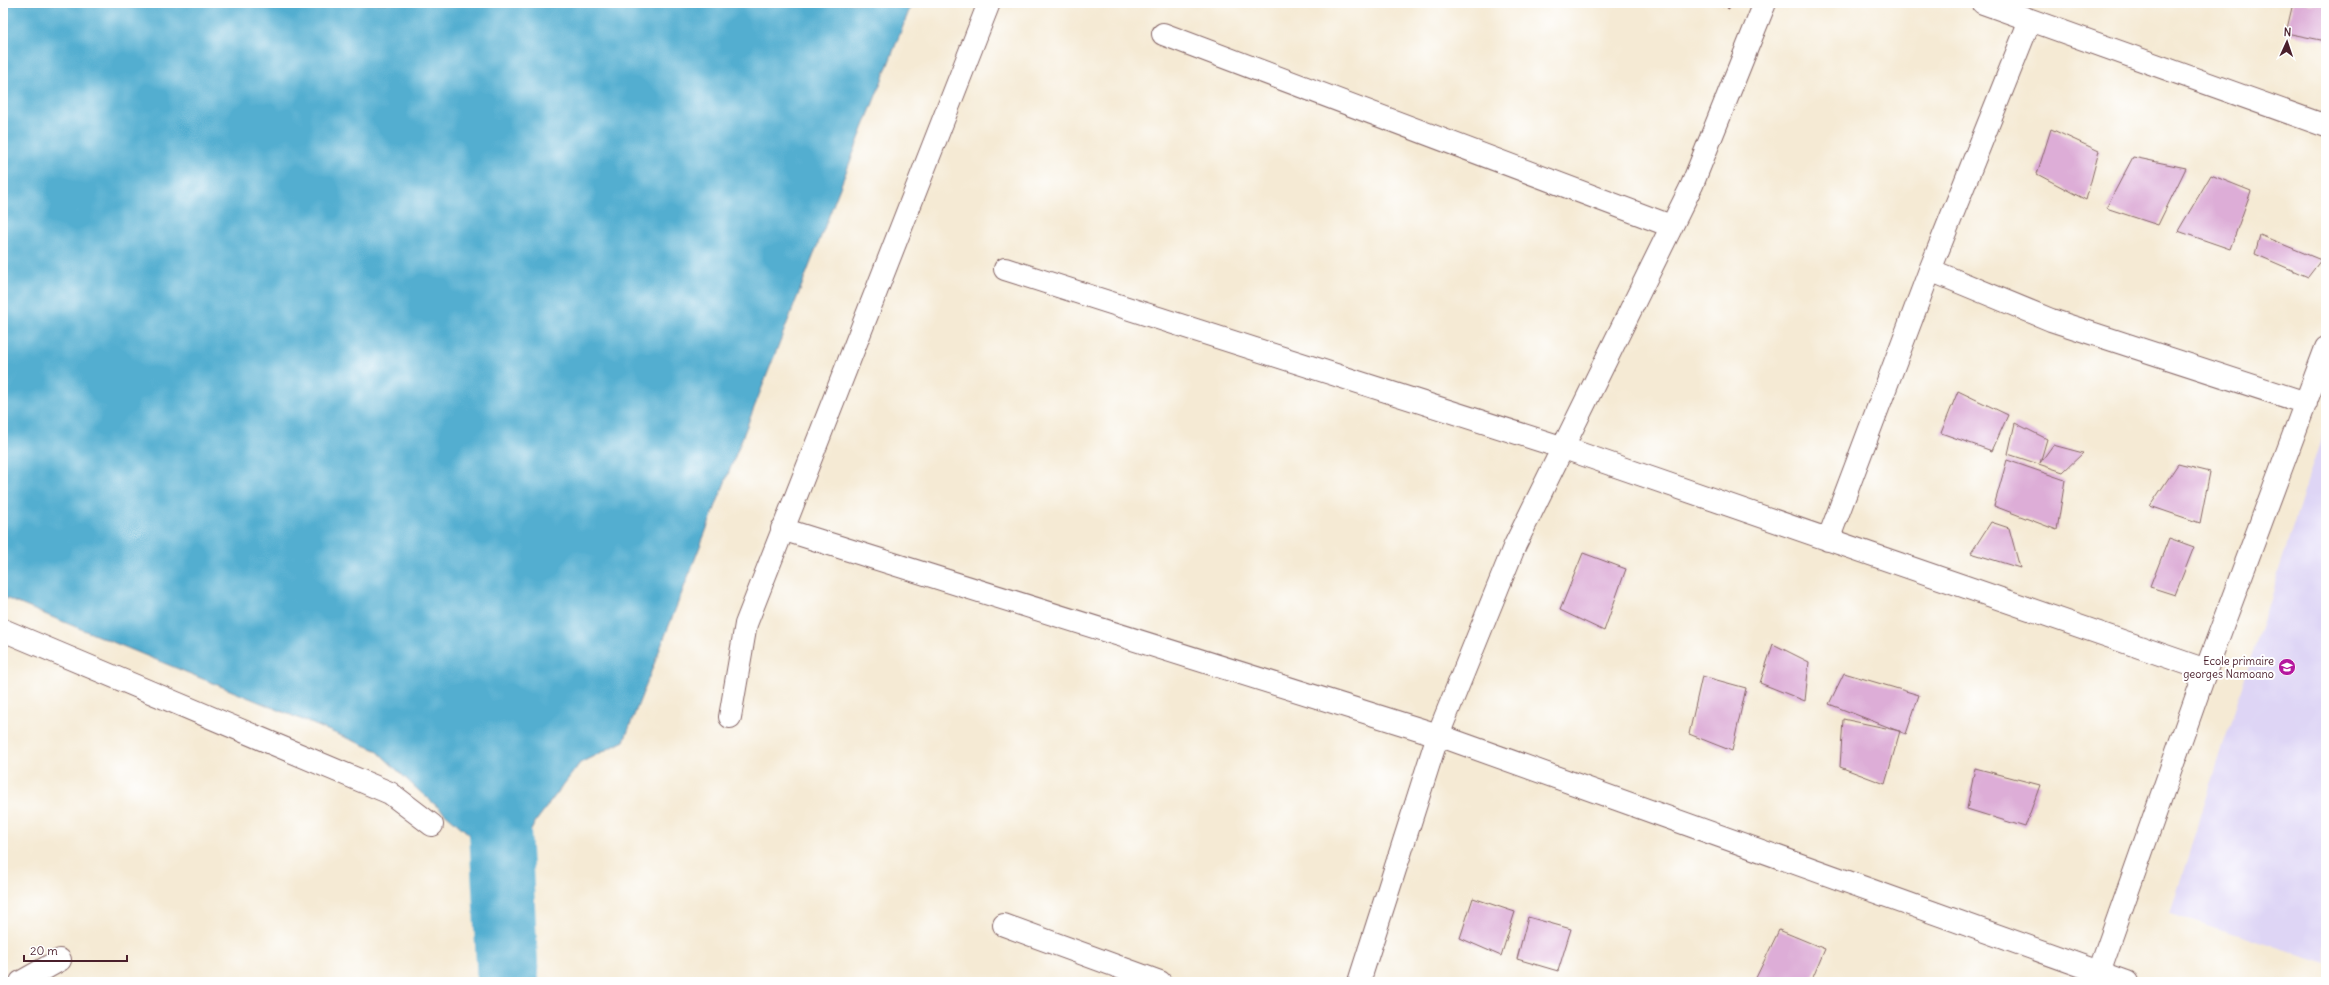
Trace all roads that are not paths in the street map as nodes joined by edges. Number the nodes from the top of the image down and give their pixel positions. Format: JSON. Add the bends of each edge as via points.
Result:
{"nodes":[{"id":1,"x":989,"y":3,"type":"edge"},
{"id":2,"x":1765,"y":3,"type":"edge"},
{"id":3,"x":1984,"y":3,"type":"edge"},
{"id":4,"x":2030,"y":20,"type":"junction"},
{"id":5,"x":1164,"y":34,"type":"dead end"},
{"id":6,"x":2326,"y":126,"type":"edge"},
{"id":7,"x":1671,"y":226,"type":"junction"},
{"id":8,"x":1005,"y":269,"type":"dead end"},
{"id":9,"x":1930,"y":270,"type":"junction"},
{"id":10,"x":2326,"y":348,"type":"edge"},
{"id":11,"x":2306,"y":403,"type":"junction"},
{"id":12,"x":1564,"y":448,"type":"junction"},
{"id":13,"x":782,"y":529,"type":"junction"},
{"id":14,"x":1828,"y":540,"type":"junction"},
{"id":15,"x":3,"y":630,"type":"edge"},
{"id":16,"x":2206,"y":670,"type":"junction"},
{"id":17,"x":730,"y":717,"type":"dead end"},
{"id":18,"x":1438,"y":735,"type":"junction"},
{"id":19,"x":432,"y":825,"type":"dead end"},
{"id":20,"x":1004,"y":925,"type":"dead end"},
{"id":21,"x":60,"y":960,"type":"dead end"},
{"id":22,"x":2099,"y":972,"type":"junction"},
{"id":23,"x":21,"y":982,"type":"edge"},
{"id":24,"x":1160,"y":982,"type":"edge"},
{"id":25,"x":1359,"y":982,"type":"edge"},
{"id":26,"x":2127,"y":982,"type":"edge"}],
"edges":[{"from":1,"to":13,"type":"street"},
{"from":2,"to":7,"type":"street","via":[[1692,186]]},
{"from":3,"to":4,"type":"street"},
{"from":4,"to":6,"type":"street"},
{"from":4,"to":9,"type":"street"},
{"from":5,"to":7,"type":"street"},
{"from":7,"to":12,"type":"street"},
{"from":8,"to":12,"type":"street"},
{"from":9,"to":11,"type":"street","via":[[2051,320]]},
{"from":9,"to":14,"type":"street"},
{"from":10,"to":11,"type":"street"},
{"from":11,"to":16,"type":"street"},
{"from":12,"to":14,"type":"street"},
{"from":12,"to":18,"type":"street","via":[[1515,546]]},
{"from":13,"to":17,"type":"street","via":[[746,624]]},
{"from":13,"to":18,"type":"street"},
{"from":14,"to":16,"type":"street"},
{"from":15,"to":19,"type":"street","via":[[390,794]]},
{"from":16,"to":22,"type":"street"},
{"from":18,"to":22,"type":"street"},
{"from":18,"to":25,"type":"street"},
{"from":20,"to":24,"type":"street"},
{"from":21,"to":23,"type":"street"},
{"from":22,"to":26,"type":"street"}]}
